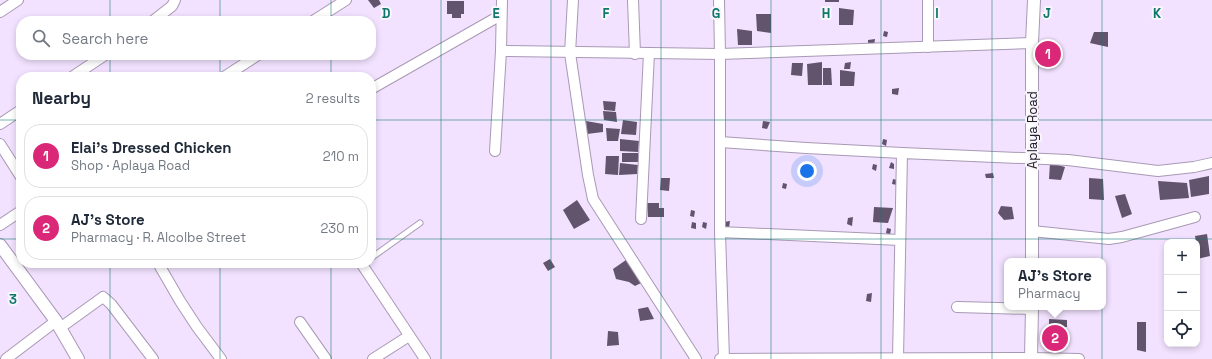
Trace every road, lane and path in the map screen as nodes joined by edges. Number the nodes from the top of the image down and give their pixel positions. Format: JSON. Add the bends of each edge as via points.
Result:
{"nodes":[{"id":1,"x":18,"y":0,"type":"edge"},
{"id":2,"x":175,"y":0,"type":"edge"},
{"id":3,"x":346,"y":0,"type":"edge"},
{"id":4,"x":502,"y":0,"type":"edge"},
{"id":5,"x":572,"y":0,"type":"edge"},
{"id":6,"x":633,"y":0,"type":"edge"},
{"id":7,"x":719,"y":0,"type":"edge"},
{"id":8,"x":928,"y":0,"type":"edge"},
{"id":9,"x":1034,"y":0,"type":"edge"},
{"id":10,"x":0,"y":12,"type":"edge"},
{"id":11,"x":501,"y":15,"type":"junction"},
{"id":12,"x":159,"y":16,"type":"edge"},
{"id":13,"x":321,"y":16,"type":"edge"},
{"id":14,"x":1032,"y":43,"type":"junction"},
{"id":15,"x":928,"y":47,"type":"junction"},
{"id":16,"x":501,"y":51,"type":"junction"},
{"id":17,"x":570,"y":53,"type":"junction"},
{"id":18,"x":649,"y":53,"type":"junction"},
{"id":19,"x":635,"y":54,"type":"junction"},
{"id":20,"x":720,"y":54,"type":"junction"},
{"id":21,"x":98,"y":60,"type":"edge"},
{"id":22,"x":253,"y":60,"type":"edge"},
{"id":23,"x":80,"y":72,"type":"edge"},
{"id":24,"x":240,"y":72,"type":"edge"},
{"id":25,"x":376,"y":86,"type":"edge"},
{"id":26,"x":16,"y":113,"type":"edge"},
{"id":27,"x":0,"y":124,"type":"edge"},
{"id":28,"x":720,"y":142,"type":"junction"},
{"id":29,"x":0,"y":144,"type":"edge"},
{"id":30,"x":495,"y":151,"type":"dead end"},
{"id":31,"x":902,"y":153,"type":"junction"},
{"id":32,"x":1032,"y":158,"type":"junction"},
{"id":33,"x":1212,"y":163,"type":"edge"},
{"id":34,"x":16,"y":169,"type":"edge"},
{"id":35,"x":16,"y":214,"type":"edge"},
{"id":36,"x":1195,"y":217,"type":"dead end"},
{"id":37,"x":641,"y":219,"type":"dead end"},
{"id":38,"x":420,"y":223,"type":"dead end"},
{"id":39,"x":0,"y":225,"type":"edge"},
{"id":40,"x":1032,"y":231,"type":"junction"},
{"id":41,"x":720,"y":232,"type":"junction"},
{"id":42,"x":900,"y":240,"type":"junction"},
{"id":43,"x":0,"y":245,"type":"edge"},
{"id":44,"x":376,"y":254,"type":"edge"},
{"id":45,"x":1032,"y":258,"type":"edge"},
{"id":46,"x":16,"y":267,"type":"edge"},
{"id":47,"x":17,"y":268,"type":"edge"},
{"id":48,"x":161,"y":268,"type":"edge"},
{"id":49,"x":365,"y":268,"type":"edge"},
{"id":50,"x":957,"y":307,"type":"dead end"},
{"id":51,"x":1004,"y":308,"type":"edge"},
{"id":52,"x":1032,"y":310,"type":"edge"},
{"id":53,"x":300,"y":322,"type":"dead end"},
{"id":54,"x":58,"y":325,"type":"junction"},
{"id":55,"x":409,"y":336,"type":"junction"},
{"id":56,"x":898,"y":358,"type":"edge"},
{"id":57,"x":1032,"y":358,"type":"edge"},
{"id":58,"x":6,"y":359,"type":"edge"},
{"id":59,"x":78,"y":359,"type":"edge"},
{"id":60,"x":153,"y":359,"type":"edge"},
{"id":61,"x":221,"y":359,"type":"edge"},
{"id":62,"x":326,"y":359,"type":"edge"},
{"id":63,"x":373,"y":359,"type":"edge"},
{"id":64,"x":425,"y":359,"type":"edge"},
{"id":65,"x":696,"y":359,"type":"edge"},
{"id":66,"x":720,"y":359,"type":"edge"},
{"id":67,"x":724,"y":359,"type":"edge"},
{"id":68,"x":810,"y":359,"type":"edge"},
{"id":69,"x":1078,"y":359,"type":"edge"}],
"edges":[{"from":1,"to":10,"type":"street"},
{"from":2,"to":12,"type":"street","via":[[172,6]]},
{"from":3,"to":13,"type":"street"},
{"from":4,"to":11,"type":"street"},
{"from":5,"to":17,"type":"street"},
{"from":6,"to":19,"type":"street"},
{"from":7,"to":20,"type":"street"},
{"from":8,"to":15,"type":"street"},
{"from":9,"to":14,"type":"street","name":"Aplaya Road"},
{"from":11,"to":16,"type":"street"},
{"from":11,"to":25,"type":"street"},
{"from":14,"to":15,"type":"street"},
{"from":14,"to":32,"type":"street","name":"Aplaya Road"},
{"from":15,"to":20,"type":"street"},
{"from":16,"to":17,"type":"street"},
{"from":16,"to":30,"type":"street"},
{"from":17,"to":19,"type":"street"},
{"from":17,"to":65,"type":"street","via":[[593,198]]},
{"from":18,"to":19,"type":"street"},
{"from":18,"to":20,"type":"street"},
{"from":18,"to":37,"type":"street"},
{"from":20,"to":28,"type":"street"},
{"from":21,"to":23,"type":"street"},
{"from":22,"to":24,"type":"street"},
{"from":26,"to":27,"type":"street"},
{"from":28,"to":31,"type":"street"},
{"from":28,"to":41,"type":"street"},
{"from":29,"to":34,"type":"street"},
{"from":31,"to":32,"type":"street"},
{"from":31,"to":42,"type":"street"},
{"from":32,"to":33,"type":"street","via":[[1158,171]]},
{"from":32,"to":40,"type":"street","name":"Aplaya Road"},
{"from":35,"to":39,"type":"street"},
{"from":36,"to":40,"type":"street","via":[[1109,239]]},
{"from":38,"to":44,"type":"lane"},
{"from":40,"to":45,"type":"street","name":"Aplaya Road"},
{"from":41,"to":42,"type":"street"},
{"from":41,"to":67,"type":"street"},
{"from":42,"to":56,"type":"street"},
{"from":43,"to":46,"type":"street"},
{"from":47,"to":54,"type":"street"},
{"from":48,"to":61,"type":"street","via":[[197,327]]},
{"from":49,"to":55,"type":"street"},
{"from":50,"to":51,"type":"street"},
{"from":52,"to":57,"type":"street"},
{"from":53,"to":62,"type":"street"},
{"from":54,"to":58,"type":"street"},
{"from":54,"to":59,"type":"street"},
{"from":54,"to":60,"type":"street","via":[[103,297]]},
{"from":55,"to":63,"type":"street"},
{"from":55,"to":64,"type":"street"},
{"from":56,"to":57,"type":"street"},
{"from":56,"to":68,"type":"street"},
{"from":57,"to":69,"type":"street"},
{"from":66,"to":67,"type":"street"},
{"from":67,"to":68,"type":"street"}]}
